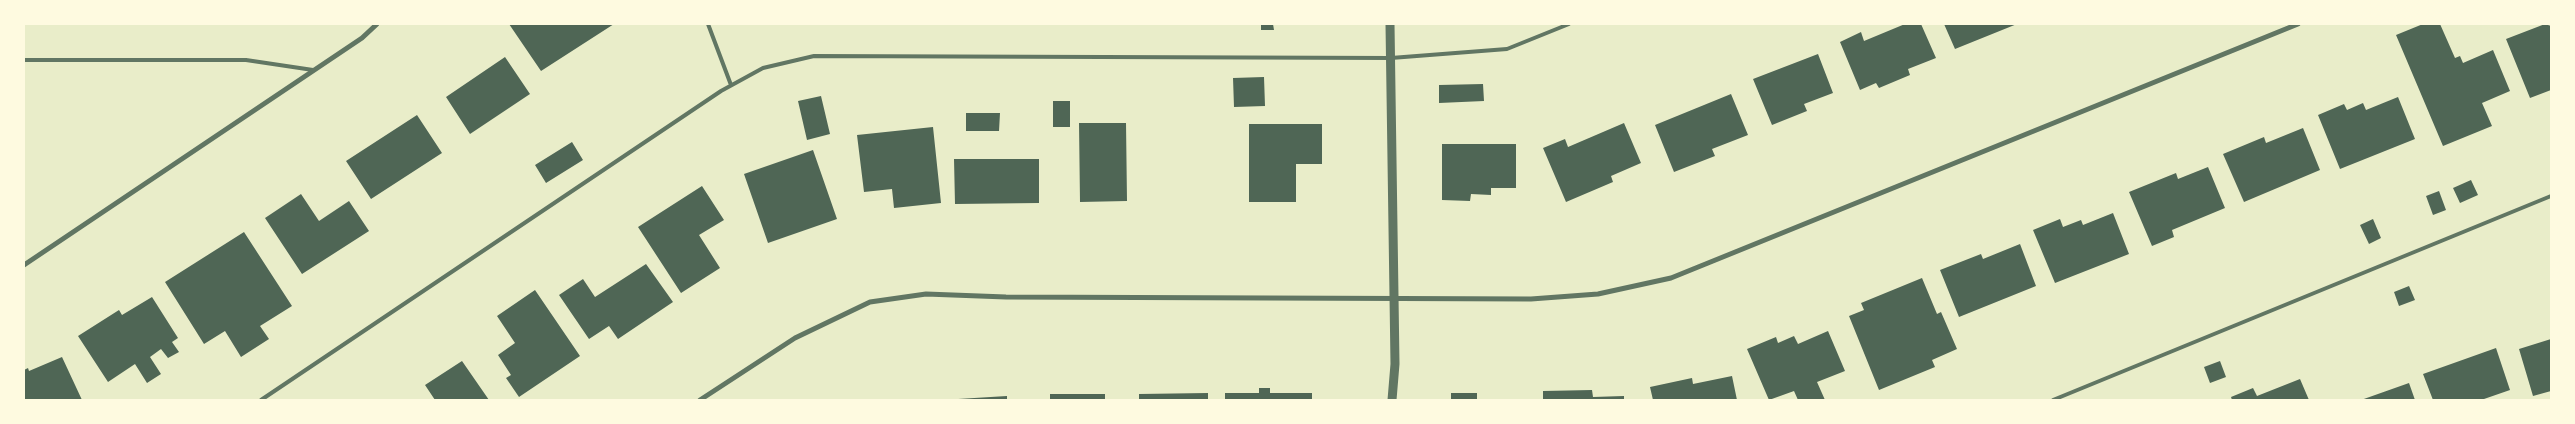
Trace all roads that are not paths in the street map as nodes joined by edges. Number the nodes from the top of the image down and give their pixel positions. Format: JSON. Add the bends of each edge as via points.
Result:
{"nodes":[{"id":1,"x":377,"y":24,"type":"edge"},
{"id":2,"x":708,"y":24,"type":"edge"},
{"id":3,"x":1390,"y":24,"type":"edge"},
{"id":4,"x":1569,"y":24,"type":"edge"},
{"id":5,"x":2298,"y":24,"type":"edge"},
{"id":6,"x":1391,"y":58,"type":"junction"},
{"id":7,"x":24,"y":60,"type":"edge"},
{"id":8,"x":313,"y":70,"type":"junction"},
{"id":9,"x":731,"y":85,"type":"junction"},
{"id":10,"x":2551,"y":196,"type":"edge"},
{"id":11,"x":24,"y":264,"type":"edge"},
{"id":12,"x":1393,"y":299,"type":"junction"},
{"id":13,"x":260,"y":400,"type":"edge"},
{"id":14,"x":700,"y":400,"type":"edge"},
{"id":15,"x":1392,"y":400,"type":"edge"},
{"id":16,"x":2053,"y":400,"type":"edge"}],
"edges":[{"from":1,"to":8,"type":"street","via":[[362,38]]},
{"from":2,"to":9,"type":"lane"},
{"from":3,"to":6,"type":"street"},
{"from":4,"to":6,"type":"lane","via":[[1508,49]]},
{"from":5,"to":12,"type":"street","via":[[1671,278],[1598,294],[1531,299]]},
{"from":6,"to":9,"type":"lane","via":[[814,56],[764,68]]},
{"from":6,"to":12,"type":"street"},
{"from":7,"to":8,"type":"lane","via":[[246,60]]},
{"from":8,"to":11,"type":"street"},
{"from":9,"to":13,"type":"lane"},
{"from":10,"to":16,"type":"lane"},
{"from":12,"to":14,"type":"street","via":[[917,295],[870,302],[795,338]]},
{"from":12,"to":15,"type":"street","via":[[1395,364]]}]}
